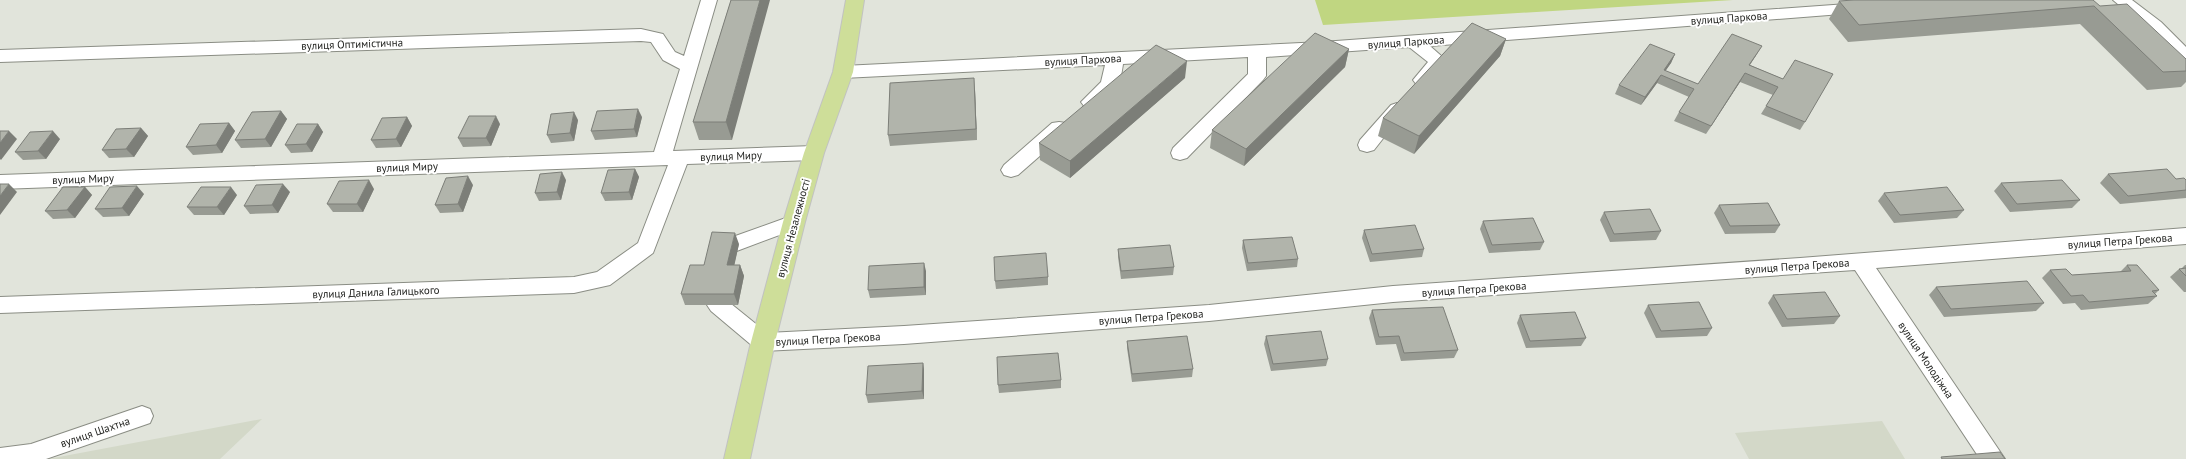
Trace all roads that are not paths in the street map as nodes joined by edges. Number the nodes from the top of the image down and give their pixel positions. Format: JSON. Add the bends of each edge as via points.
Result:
{"nodes":[{"id":1,"x":709,"y":0,"type":"edge"},
{"id":2,"x":855,"y":0,"type":"edge"},
{"id":3,"x":2121,"y":0,"type":"edge"},
{"id":4,"x":1876,"y":7,"type":"edge"},
{"id":5,"x":1414,"y":42,"type":"junction"},
{"id":6,"x":1257,"y":52,"type":"junction"},
{"id":7,"x":0,"y":56,"type":"edge"},
{"id":8,"x":2186,"y":57,"type":"edge"},
{"id":9,"x":1116,"y":58,"type":"junction"},
{"id":10,"x":690,"y":67,"type":"junction"},
{"id":11,"x":843,"y":72,"type":"junction"},
{"id":12,"x":1367,"y":145,"type":"dead end"},
{"id":13,"x":814,"y":153,"type":"junction"},
{"id":14,"x":1180,"y":153,"type":"dead end"},
{"id":15,"x":671,"y":158,"type":"junction"},
{"id":16,"x":1011,"y":170,"type":"dead end"},
{"id":17,"x":0,"y":182,"type":"edge"},
{"id":18,"x":794,"y":222,"type":"junction"},
{"id":19,"x":2186,"y":236,"type":"edge"},
{"id":20,"x":734,"y":244,"type":"edge"},
{"id":21,"x":1860,"y":261,"type":"junction"},
{"id":22,"x":0,"y":305,"type":"edge"},
{"id":23,"x":718,"y":305,"type":"edge"},
{"id":24,"x":762,"y":342,"type":"junction"},
{"id":25,"x":142,"y":416,"type":"dead end"},
{"id":26,"x":0,"y":458,"type":"edge"},
{"id":27,"x":737,"y":459,"type":"edge"},
{"id":28,"x":1993,"y":459,"type":"edge"}],
"edges":[{"from":1,"to":10,"type":"street","name":"вулиця Данила Галицького"},
{"from":2,"to":11,"type":"main road","name":"вулиця Незалежності"},
{"from":3,"to":8,"type":"street","via":[[2155,26]]},
{"from":4,"to":5,"type":"street","name":"вулиця Паркова"},
{"from":5,"to":6,"type":"street","name":"вулиця Паркова"},
{"from":5,"to":12,"type":"street","via":[[1438,61]]},
{"from":6,"to":9,"type":"street","name":"вулиця Паркова"},
{"from":6,"to":14,"type":"street","via":[[1257,76]]},
{"from":7,"to":10,"type":"street","name":"вулиця Оптимістична","via":[[641,34],[657,38],[669,56]]},
{"from":9,"to":11,"type":"street","name":"вулиця Паркова"},
{"from":9,"to":16,"type":"street","via":[[1109,85]]},
{"from":10,"to":15,"type":"street","name":"вулиця Данила Галицького"},
{"from":11,"to":13,"type":"main road","name":"вулиця Незалежності"},
{"from":13,"to":15,"type":"street","name":"вулиця Миру"},
{"from":13,"to":18,"type":"main road","name":"вулиця Незалежності"},
{"from":15,"to":17,"type":"street","name":"вулиця Миру"},
{"from":15,"to":22,"type":"street","name":"вулиця Данила Галицького","via":[[646,248],[603,279],[574,285]]},
{"from":18,"to":20,"type":"street"},
{"from":18,"to":24,"type":"main road","name":"вулиця Незалежності"},
{"from":19,"to":21,"type":"street","name":"вулиця Петра Грекова"},
{"from":21,"to":24,"type":"street","name":"вулиця Петра Грекова","via":[[1394,294],[1209,313],[904,335]]},
{"from":21,"to":28,"type":"street","name":"вулиця Молодіжна"},
{"from":23,"to":24,"type":"street"},
{"from":24,"to":27,"type":"main road","name":"вулиця Незалежності"},
{"from":25,"to":26,"type":"street","name":"вулиця Шахтна","via":[[31,454]]}]}
